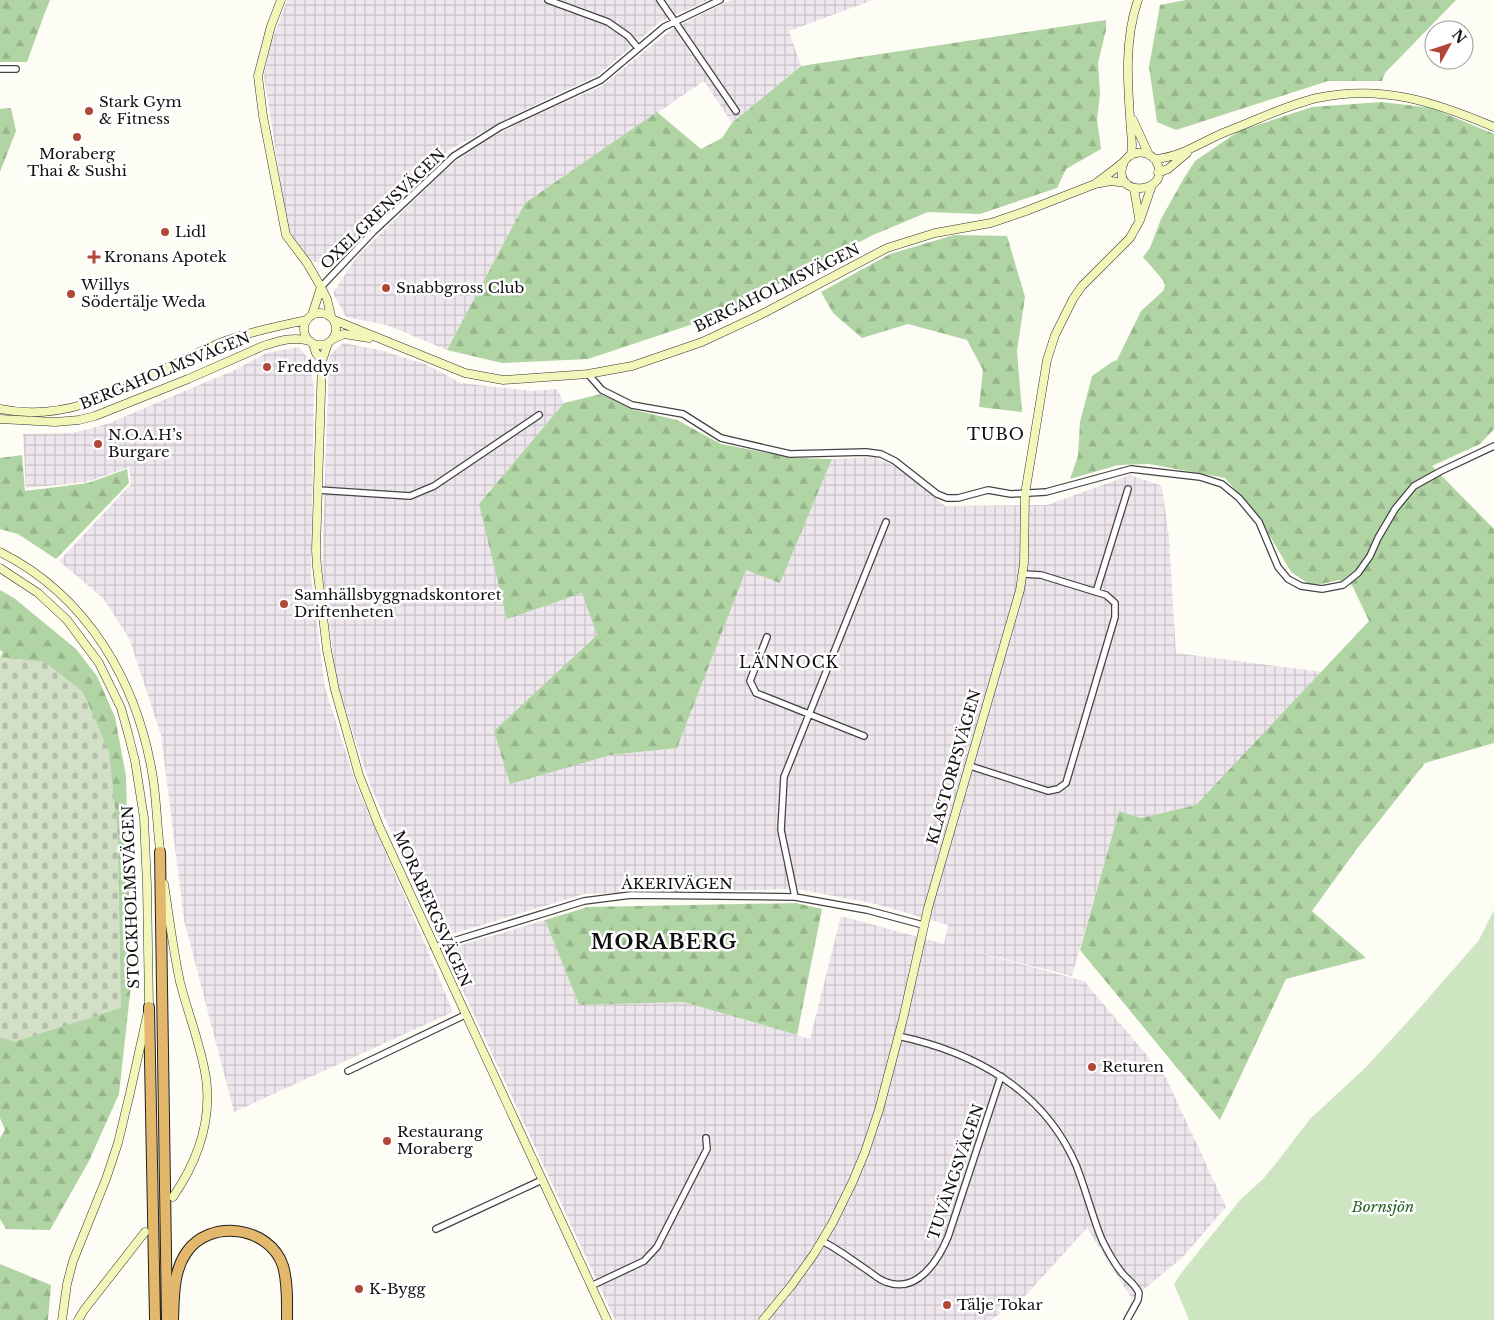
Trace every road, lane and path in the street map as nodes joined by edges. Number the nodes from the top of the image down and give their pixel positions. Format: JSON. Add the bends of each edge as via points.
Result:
{"nodes":[{"id":1,"x":281,"y":0,"type":"edge"},
{"id":2,"x":548,"y":0,"type":"edge"},
{"id":3,"x":660,"y":0,"type":"edge"},
{"id":4,"x":720,"y":0,"type":"edge"},
{"id":5,"x":1138,"y":0,"type":"edge"},
{"id":6,"x":675,"y":22,"type":"junction"},
{"id":7,"x":638,"y":48,"type":"junction"},
{"id":8,"x":0,"y":70,"type":"edge"},
{"id":9,"x":16,"y":70,"type":"dead end"},
{"id":10,"x":736,"y":111,"type":"dead end"},
{"id":11,"x":1130,"y":112,"type":"junction"},
{"id":12,"x":1494,"y":127,"type":"edge"},
{"id":13,"x":1194,"y":147,"type":"junction"},
{"id":14,"x":1131,"y":155,"type":"junction"},
{"id":15,"x":1151,"y":157,"type":"junction"},
{"id":16,"x":1124,"y":162,"type":"junction"},
{"id":17,"x":1158,"y":173,"type":"junction"},
{"id":18,"x":1126,"y":183,"type":"junction"},
{"id":19,"x":1095,"y":184,"type":"junction"},
{"id":20,"x":1152,"y":185,"type":"junction"},
{"id":21,"x":1134,"y":188,"type":"junction"},
{"id":22,"x":1140,"y":220,"type":"junction"},
{"id":23,"x":321,"y":287,"type":"junction"},
{"id":24,"x":310,"y":318,"type":"junction"},
{"id":25,"x":333,"y":318,"type":"junction"},
{"id":26,"x":381,"y":340,"type":"junction"},
{"id":27,"x":330,"y":341,"type":"junction"},
{"id":28,"x":312,"y":342,"type":"junction"},
{"id":29,"x":322,"y":361,"type":"junction"},
{"id":30,"x":588,"y":374,"type":"junction"},
{"id":31,"x":0,"y":409,"type":"edge"},
{"id":32,"x":539,"y":414,"type":"dead end"},
{"id":33,"x":0,"y":419,"type":"edge"},
{"id":34,"x":1494,"y":446,"type":"edge"},
{"id":35,"x":1128,"y":489,"type":"dead end"},
{"id":36,"x":318,"y":490,"type":"junction"},
{"id":37,"x":1025,"y":494,"type":"junction"},
{"id":38,"x":886,"y":522,"type":"dead end"},
{"id":39,"x":0,"y":552,"type":"edge"},
{"id":40,"x":0,"y":568,"type":"edge"},
{"id":41,"x":1023,"y":574,"type":"junction"},
{"id":42,"x":1096,"y":592,"type":"junction"},
{"id":43,"x":768,"y":637,"type":"dead end"},
{"id":44,"x":808,"y":715,"type":"junction"},
{"id":45,"x":864,"y":736,"type":"dead end"},
{"id":46,"x":970,"y":766,"type":"junction"},
{"id":47,"x":160,"y":852,"type":"junction"},
{"id":48,"x":795,"y":897,"type":"junction"},
{"id":49,"x":923,"y":925,"type":"junction"},
{"id":50,"x":434,"y":947,"type":"junction"},
{"id":51,"x":149,"y":1007,"type":"junction"},
{"id":52,"x":465,"y":1015,"type":"junction"},
{"id":53,"x":898,"y":1036,"type":"junction"},
{"id":54,"x":348,"y":1071,"type":"dead end"},
{"id":55,"x":1002,"y":1076,"type":"junction"},
{"id":56,"x":706,"y":1138,"type":"dead end"},
{"id":57,"x":542,"y":1180,"type":"junction"},
{"id":58,"x":173,"y":1197,"type":"dead end"},
{"id":59,"x":436,"y":1229,"type":"dead end"},
{"id":60,"x":145,"y":1232,"type":"dead end"},
{"id":61,"x":822,"y":1241,"type":"junction"},
{"id":62,"x":591,"y":1286,"type":"junction"},
{"id":63,"x":606,"y":1319,"type":"edge"},
{"id":64,"x":62,"y":1320,"type":"edge"},
{"id":65,"x":78,"y":1320,"type":"edge"},
{"id":66,"x":155,"y":1320,"type":"edge"},
{"id":67,"x":167,"y":1320,"type":"edge"},
{"id":68,"x":173,"y":1320,"type":"edge"},
{"id":69,"x":287,"y":1320,"type":"edge"},
{"id":70,"x":763,"y":1320,"type":"edge"},
{"id":71,"x":1127,"y":1320,"type":"edge"}],
"edges":[{"from":1,"to":23,"type":"main road","via":[[258,76],[262,116],[286,235]]},
{"from":2,"to":7,"type":"street","via":[[608,22],[628,36]]},
{"from":3,"to":6,"type":"street"},
{"from":4,"to":6,"type":"street","name":"OXELGRENSVÄGEN"},
{"from":5,"to":11,"type":"main road","via":[[1129,44]]},
{"from":6,"to":7,"type":"street","name":"OXELGRENSVÄGEN"},
{"from":6,"to":10,"type":"street"},
{"from":7,"to":23,"type":"street","name":"OXELGRENSVÄGEN","via":[[601,80],[500,128],[454,156],[374,231]]},
{"from":8,"to":9,"type":"street"},
{"from":11,"to":14,"type":"main road"},
{"from":11,"to":15,"type":"main road"},
{"from":12,"to":13,"type":"main road","via":[[1405,96],[1366,93],[1300,103]]},
{"from":13,"to":15,"type":"main road","via":[[1165,158]]},
{"from":13,"to":17,"type":"main road","via":[[1168,169]]},
{"from":14,"to":15,"type":"main road","via":[[1138,152]]},
{"from":14,"to":16,"type":"main road","name":"BERGAHOLMSVÄGEN"},
{"from":15,"to":17,"type":"main road","via":[[1158,166]]},
{"from":16,"to":18,"type":"main road","via":[[1122,173]]},
{"from":16,"to":19,"type":"main road","name":"BERGAHOLMSVÄGEN"},
{"from":17,"to":20,"type":"main road"},
{"from":18,"to":19,"type":"main road","name":"BERGAHOLMSVÄGEN"},
{"from":18,"to":21,"type":"main road"},
{"from":19,"to":30,"type":"main road","name":"BERGAHOLMSVÄGEN","via":[[991,223],[935,233],[887,248],[702,342],[632,366]]},
{"from":20,"to":21,"type":"main road"},
{"from":20,"to":22,"type":"main road","name":"KLASTORPSVÄGEN"},
{"from":21,"to":22,"type":"main road"},
{"from":22,"to":37,"type":"main road","name":"KLASTORPSVÄGEN","via":[[1130,238],[1082,286],[1055,336],[1047,360]]},
{"from":23,"to":24,"type":"main road"},
{"from":23,"to":25,"type":"main road"},
{"from":24,"to":25,"type":"main road","via":[[324,313]]},
{"from":24,"to":28,"type":"main road","via":[[305,333]]},
{"from":24,"to":31,"type":"main road","name":"BERGAHOLMSVÄGEN","via":[[225,341],[94,402],[48,412]]},
{"from":25,"to":26,"type":"main road","name":"BERGAHOLMSVÄGEN"},
{"from":25,"to":27,"type":"main road","via":[[337,330]]},
{"from":26,"to":27,"type":"main road","name":"BERGAHOLMSVÄGEN","via":[[344,334]]},
{"from":26,"to":30,"type":"main road","name":"BERGAHOLMSVÄGEN","via":[[465,373],[503,380]]},
{"from":27,"to":28,"type":"main road","via":[[318,345]]},
{"from":27,"to":29,"type":"main road","name":"MORABERGSVÄGEN"},
{"from":28,"to":29,"type":"main road","name":"MORABERGSVÄGEN"},
{"from":28,"to":33,"type":"main road","name":"BERGAHOLMSVÄGEN","via":[[296,338],[263,346],[87,418],[55,422]]},
{"from":29,"to":36,"type":"main road","name":"MORABERGSVÄGEN"},
{"from":30,"to":37,"type":"street","via":[[602,390],[632,405],[683,414],[721,438],[790,454],[881,454],[947,498],[988,490]]},
{"from":32,"to":36,"type":"street","via":[[434,486],[410,496]]},
{"from":34,"to":37,"type":"street","via":[[1414,486],[1395,509],[1358,573],[1343,585],[1322,589],[1301,586],[1288,579],[1278,567],[1259,522],[1222,484],[1200,477],[1131,469],[1046,492]]},
{"from":35,"to":42,"type":"street"},
{"from":36,"to":50,"type":"main road","name":"MORABERGSVÄGEN","via":[[317,567],[334,690],[366,793]]},
{"from":37,"to":41,"type":"main road","name":"KLASTORPSVÄGEN"},
{"from":38,"to":44,"type":"street"},
{"from":39,"to":47,"type":"main road","name":"STOCKHOLMSVÄGEN","via":[[40,577],[74,606],[119,669],[134,704],[153,778]]},
{"from":40,"to":51,"type":"main road","name":"STOCKHOLMSVÄGEN","via":[[38,593],[67,620],[99,663],[121,708],[135,761],[144,818]]},
{"from":41,"to":42,"type":"street","via":[[1041,575]]},
{"from":41,"to":46,"type":"main road","name":"KLASTORPSVÄGEN"},
{"from":42,"to":46,"type":"street","via":[[1115,603],[1115,617],[1066,783],[1048,791]]},
{"from":43,"to":44,"type":"street","via":[[750,681],[756,693]]},
{"from":44,"to":45,"type":"street"},
{"from":44,"to":48,"type":"street","via":[[784,777],[781,830]]},
{"from":46,"to":49,"type":"main road","name":"KLASTORPSVÄGEN"},
{"from":47,"to":58,"type":"main road","name":"STOCKHOLMSVÄGEN","via":[[176,959],[206,1079],[207,1104],[204,1133],[196,1157]]},
{"from":47,"to":67,"type":"highway"},
{"from":48,"to":49,"type":"street","name":"ÅKERIVÄGEN","via":[[867,910]]},
{"from":48,"to":50,"type":"street","name":"ÅKERIVÄGEN","via":[[631,895],[584,901]]},
{"from":49,"to":53,"type":"main road","name":"KLASTORPSVÄGEN"},
{"from":50,"to":52,"type":"main road","name":"MORABERGSVÄGEN"},
{"from":51,"to":64,"type":"main road","name":"STOCKHOLMSVÄGEN","via":[[122,1127],[106,1179],[73,1261]]},
{"from":51,"to":66,"type":"highway"},
{"from":52,"to":54,"type":"street"},
{"from":52,"to":57,"type":"main road","name":"MORABERGSVÄGEN"},
{"from":53,"to":55,"type":"street","via":[[942,1048]]},
{"from":53,"to":61,"type":"main road","name":"KLASTORPSVÄGEN","via":[[865,1152]]},
{"from":55,"to":61,"type":"street","name":"TUVÄNGSVÄGEN","via":[[948,1237],[934,1263],[920,1277],[908,1284],[886,1282]]},
{"from":55,"to":71,"type":"street","via":[[1037,1105],[1061,1136],[1076,1165],[1107,1250],[1139,1293]]},
{"from":56,"to":62,"type":"street","via":[[707,1149],[657,1246],[644,1262]]},
{"from":57,"to":59,"type":"street"},
{"from":57,"to":62,"type":"main road","name":"MORABERGSVÄGEN"},
{"from":60,"to":65,"type":"main road"},
{"from":61,"to":70,"type":"main road","name":"KLASTORPSVÄGEN"},
{"from":62,"to":63,"type":"main road","name":"MORABERGSVÄGEN"},
{"from":68,"to":69,"type":"highway","via":[[176,1283],[184,1255],[208,1235],[234,1230],[259,1238],[278,1256],[283,1266]]}]}
